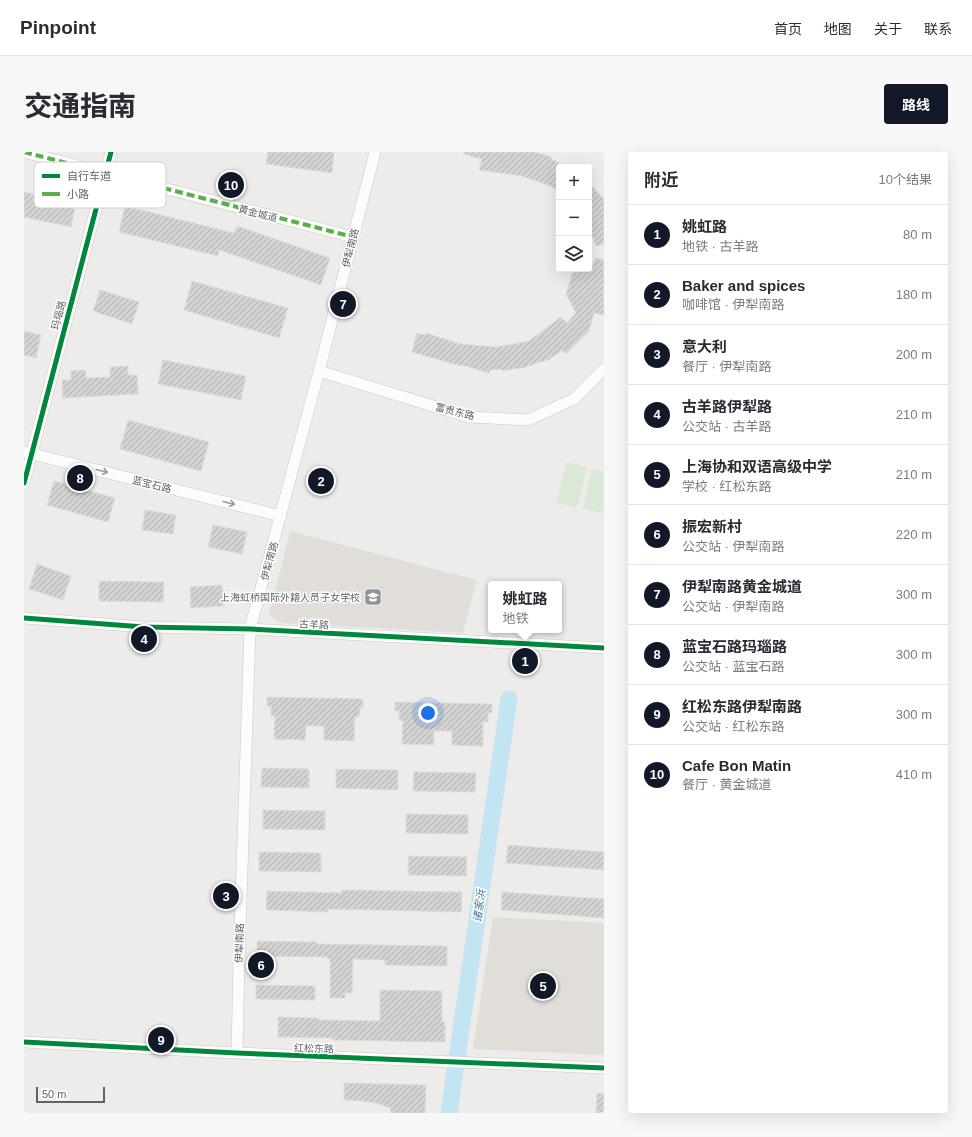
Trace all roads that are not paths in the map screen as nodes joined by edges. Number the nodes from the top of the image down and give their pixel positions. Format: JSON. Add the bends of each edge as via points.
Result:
{"nodes":[{"id":1,"x":24,"y":152,"type":"edge"},
{"id":2,"x":111,"y":152,"type":"edge"},
{"id":3,"x":375,"y":152,"type":"edge"},
{"id":4,"x":61,"y":162,"type":"edge"},
{"id":5,"x":108,"y":162,"type":"edge"},
{"id":6,"x":166,"y":189,"type":"edge"},
{"id":7,"x":96,"y":208,"type":"edge"},
{"id":8,"x":353,"y":237,"type":"junction"},
{"id":9,"x":604,"y":369,"type":"edge"},
{"id":10,"x":319,"y":371,"type":"junction"},
{"id":11,"x":28,"y":452,"type":"edge"},
{"id":12,"x":24,"y":483,"type":"edge"},
{"id":13,"x":281,"y":516,"type":"junction"},
{"id":14,"x":24,"y":618,"type":"edge"},
{"id":15,"x":250,"y":629,"type":"junction"},
{"id":16,"x":604,"y":648,"type":"edge"},
{"id":17,"x":24,"y":1042,"type":"edge"},
{"id":18,"x":237,"y":1053,"type":"junction"},
{"id":19,"x":604,"y":1068,"type":"edge"}],
"edges":[{"from":1,"to":4,"type":"street","name":"黄金城道"},
{"from":2,"to":5,"type":"street","name":"玛瑙路"},
{"from":3,"to":8,"type":"street","name":"伊犁南路"},
{"from":6,"to":8,"type":"street","name":"黄金城道"},
{"from":7,"to":11,"type":"street","name":"玛瑙路"},
{"from":8,"to":10,"type":"street","name":"伊犁南路"},
{"from":9,"to":10,"type":"street","name":"富贵东路","via":[[574,399],[528,420],[469,417]]},
{"from":10,"to":13,"type":"street","name":"伊犁南路"},
{"from":11,"to":12,"type":"street","name":"玛瑙路"},
{"from":11,"to":13,"type":"street","name":"蓝宝石路","one_way":true},
{"from":13,"to":15,"type":"street","name":"伊犁南路"},
{"from":14,"to":15,"type":"street","name":"古羊路","via":[[144,627]]},
{"from":15,"to":16,"type":"street","name":"古羊路"},
{"from":15,"to":18,"type":"street","name":"伊犁南路"},
{"from":17,"to":18,"type":"street","name":"红松东路"},
{"from":18,"to":19,"type":"street","name":"红松东路"}]}
